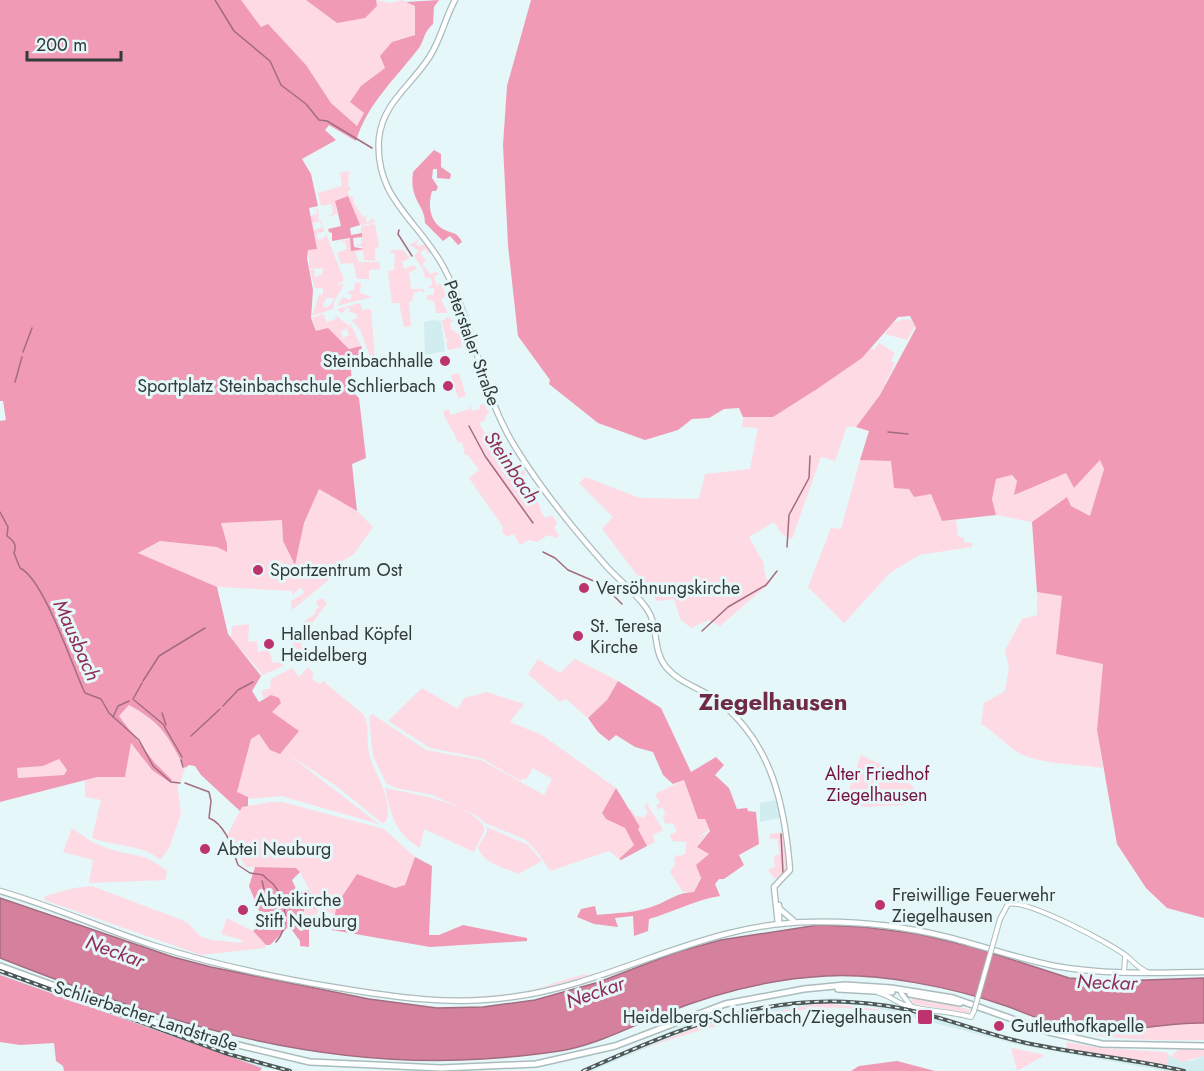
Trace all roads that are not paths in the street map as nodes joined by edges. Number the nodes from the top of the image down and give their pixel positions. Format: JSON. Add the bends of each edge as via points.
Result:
{"nodes":[{"id":1,"x":455,"y":0,"type":"edge"},
{"id":2,"x":775,"y":885,"type":"junction"},
{"id":3,"x":0,"y":891,"type":"edge"},
{"id":4,"x":780,"y":909,"type":"junction"},
{"id":5,"x":796,"y":922,"type":"junction"},
{"id":6,"x":778,"y":924,"type":"junction"},
{"id":7,"x":1125,"y":956,"type":"junction"},
{"id":8,"x":1131,"y":962,"type":"junction"},
{"id":9,"x":0,"y":966,"type":"edge"},
{"id":10,"x":1204,"y":972,"type":"edge"},
{"id":11,"x":1126,"y":973,"type":"junction"},
{"id":12,"x":1148,"y":973,"type":"junction"},
{"id":13,"x":823,"y":987,"type":"junction"},
{"id":14,"x":868,"y":990,"type":"junction"},
{"id":15,"x":901,"y":991,"type":"junction"},
{"id":16,"x":912,"y":994,"type":"junction"},
{"id":17,"x":968,"y":1003,"type":"junction"},
{"id":18,"x":901,"y":1004,"type":"junction"},
{"id":19,"x":911,"y":1006,"type":"junction"},
{"id":20,"x":1204,"y":1046,"type":"edge"}],
"edges":[{"from":1,"to":2,"type":"main road","name":"Peterstaler Straße","via":[[430,56],[384,117],[379,149],[383,181],[447,272],[490,396],[516,450],[568,521],[648,610],[657,649],[668,668],[720,702],[754,737],[776,783],[784,819],[790,872]]},
{"from":2,"to":4,"type":"main road"},
{"from":2,"to":6,"type":"main road"},
{"from":3,"to":6,"type":"main road","via":[[211,963],[399,998],[483,1000],[558,988],[708,937]]},
{"from":4,"to":5,"type":"main road"},
{"from":4,"to":6,"type":"main road"},
{"from":5,"to":6,"type":"main road"},
{"from":5,"to":11,"type":"main road","via":[[903,928],[1056,966]]},
{"from":7,"to":8,"type":"street"},
{"from":7,"to":11,"type":"street"},
{"from":7,"to":19,"type":"street","bridge":true,"via":[[1072,925],[1022,904],[1008,904],[971,1017]]},
{"from":8,"to":11,"type":"street"},
{"from":8,"to":12,"type":"street"},
{"from":9,"to":13,"type":"main road","name":"Schlierbacher Landstraße","via":[[163,1026],[236,1047],[305,1062],[428,1068],[536,1064],[574,1057],[624,1043],[720,1005]]},
{"from":10,"to":12,"type":"main road"},
{"from":11,"to":12,"type":"main road"},
{"from":13,"to":14,"type":"main road","name":"Schlierbacher Landstraße"},
{"from":13,"to":15,"type":"main road","name":"Schlierbacher Landstraße","via":[[845,985]]},
{"from":14,"to":15,"type":"main road","name":"Schlierbacher Landstraße"},
{"from":14,"to":18,"type":"street"},
{"from":15,"to":16,"type":"main road","name":"Schlierbacher Landstraße"},
{"from":15,"to":17,"type":"main road","name":"Schlierbacher Landstraße","via":[[936,994]]},
{"from":15,"to":18,"type":"street"},
{"from":15,"to":19,"type":"street"},
{"from":16,"to":17,"type":"main road","name":"Schlierbacher Landstraße"},
{"from":16,"to":19,"type":"street"},
{"from":17,"to":20,"type":"main road","name":"Schlierbacher Landstraße","via":[[1090,1042],[1129,1047]]},
{"from":18,"to":19,"type":"street"}]}
